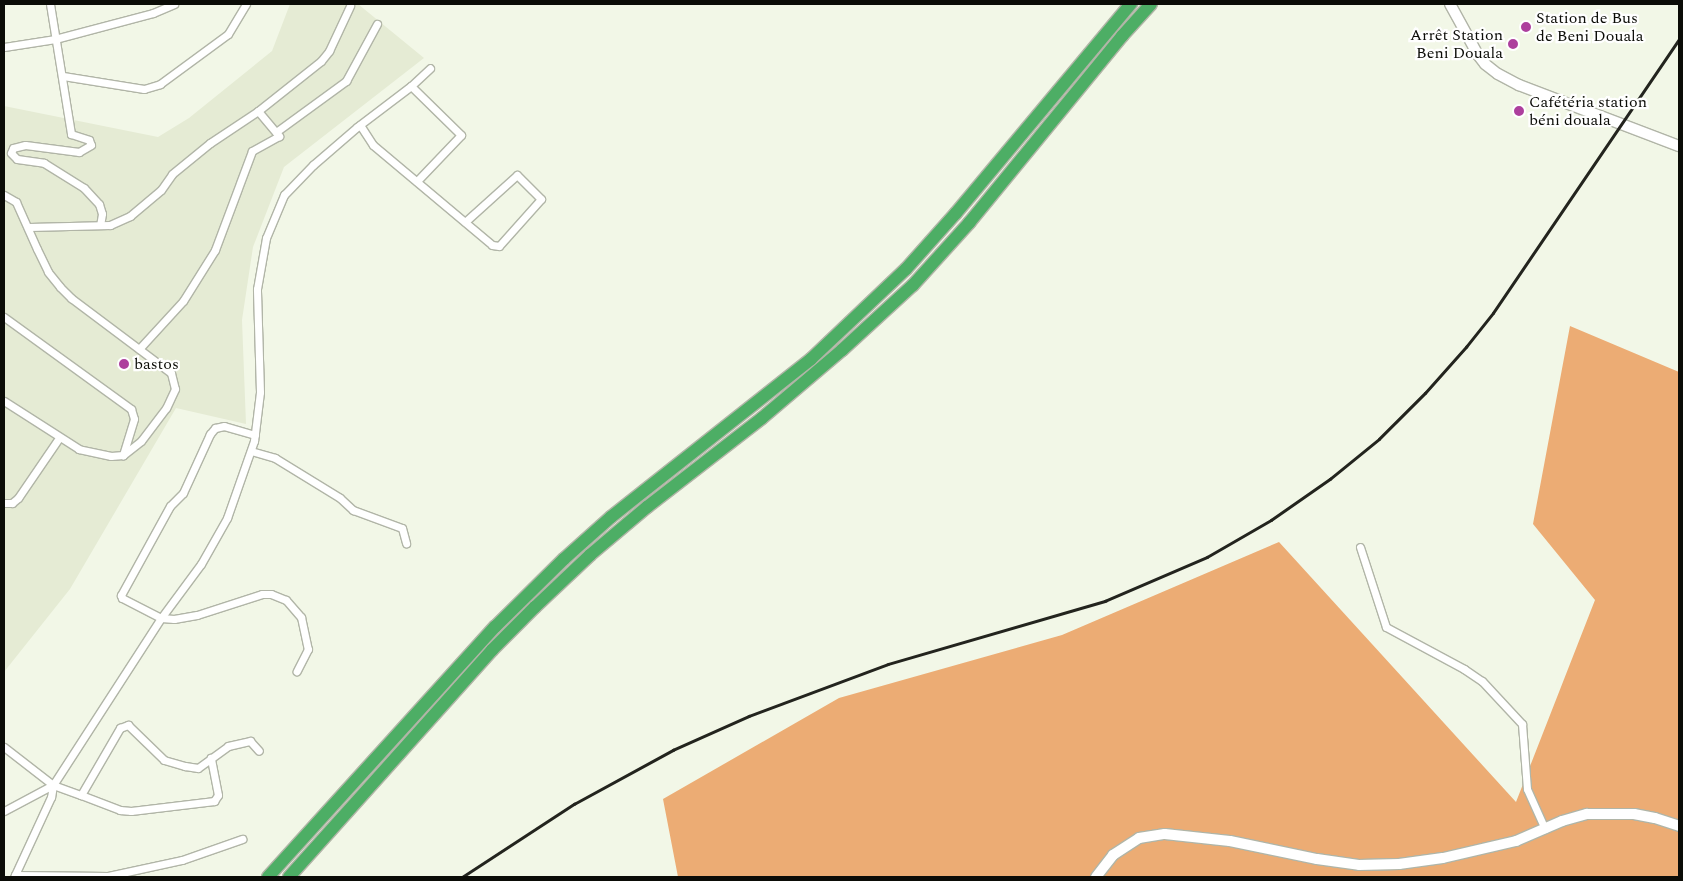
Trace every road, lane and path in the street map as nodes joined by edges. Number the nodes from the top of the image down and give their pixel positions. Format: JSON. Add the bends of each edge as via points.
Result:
{"nodes":[{"id":1,"x":50,"y":4,"type":"edge"},
{"id":2,"x":174,"y":4,"type":"edge"},
{"id":3,"x":246,"y":4,"type":"edge"},
{"id":4,"x":1131,"y":4,"type":"edge"},
{"id":5,"x":1152,"y":4,"type":"edge"},
{"id":6,"x":1450,"y":4,"type":"edge"},
{"id":7,"x":350,"y":6,"type":"dead end"},
{"id":8,"x":377,"y":24,"type":"dead end"},
{"id":9,"x":55,"y":39,"type":"junction"},
{"id":10,"x":4,"y":47,"type":"edge"},
{"id":11,"x":430,"y":68,"type":"dead end"},
{"id":12,"x":63,"y":76,"type":"junction"},
{"id":13,"x":412,"y":86,"type":"junction"},
{"id":14,"x":258,"y":111,"type":"junction"},
{"id":15,"x":360,"y":124,"type":"junction"},
{"id":16,"x":276,"y":132,"type":"junction"},
{"id":17,"x":1679,"y":146,"type":"edge"},
{"id":18,"x":417,"y":182,"type":"junction"},
{"id":19,"x":4,"y":195,"type":"edge"},
{"id":20,"x":465,"y":222,"type":"junction"},
{"id":21,"x":100,"y":225,"type":"junction"},
{"id":22,"x":29,"y":227,"type":"junction"},
{"id":23,"x":4,"y":317,"type":"edge"},
{"id":24,"x":139,"y":349,"type":"junction"},
{"id":25,"x":4,"y":401,"type":"edge"},
{"id":26,"x":255,"y":435,"type":"junction"},
{"id":27,"x":59,"y":438,"type":"junction"},
{"id":28,"x":251,"y":450,"type":"junction"},
{"id":29,"x":123,"y":455,"type":"junction"},
{"id":30,"x":4,"y":503,"type":"edge"},
{"id":31,"x":406,"y":542,"type":"dead end"},
{"id":32,"x":1360,"y":547,"type":"dead end"},
{"id":33,"x":161,"y":618,"type":"junction"},
{"id":34,"x":297,"y":670,"type":"dead end"},
{"id":35,"x":4,"y":747,"type":"edge"},
{"id":36,"x":259,"y":751,"type":"dead end"},
{"id":37,"x":211,"y":758,"type":"junction"},
{"id":38,"x":52,"y":784,"type":"junction"},
{"id":39,"x":80,"y":795,"type":"junction"},
{"id":40,"x":4,"y":811,"type":"edge"},
{"id":41,"x":1679,"y":826,"type":"edge"},
{"id":42,"x":1544,"y":829,"type":"junction"},
{"id":43,"x":242,"y":840,"type":"dead end"},
{"id":44,"x":15,"y":876,"type":"edge"},
{"id":45,"x":268,"y":877,"type":"edge"},
{"id":46,"x":289,"y":877,"type":"edge"},
{"id":47,"x":1096,"y":877,"type":"edge"}],
"edges":[{"from":1,"to":9,"type":"street"},
{"from":2,"to":9,"type":"street","via":[[154,13]]},
{"from":3,"to":12,"type":"street","via":[[228,34],[160,84],[144,89]]},
{"from":4,"to":45,"type":"highway","via":[[906,269],[811,359],[625,506],[564,559],[494,627]]},
{"from":5,"to":46,"type":"highway","via":[[912,285],[842,350],[597,549],[535,607],[492,650]]},
{"from":6,"to":17,"type":"street","via":[[1478,55],[1498,74]]},
{"from":7,"to":14,"type":"street","via":[[322,62]]},
{"from":8,"to":16,"type":"street","via":[[346,81]]},
{"from":9,"to":10,"type":"street"},
{"from":9,"to":12,"type":"street"},
{"from":11,"to":13,"type":"street"},
{"from":12,"to":21,"type":"street","via":[[71,134],[89,140],[91,145],[79,152],[25,145],[13,148],[12,153],[17,159],[44,163],[84,188],[99,204],[102,214]]},
{"from":13,"to":15,"type":"street"},
{"from":13,"to":18,"type":"street","via":[[461,135]]},
{"from":14,"to":16,"type":"street"},
{"from":14,"to":21,"type":"street","via":[[210,143],[172,174],[161,190],[130,216],[110,225]]},
{"from":15,"to":18,"type":"street","via":[[373,145]]},
{"from":15,"to":26,"type":"street","via":[[284,195],[266,238],[257,289],[260,392]]},
{"from":16,"to":24,"type":"street","via":[[279,136],[252,151],[215,250],[204,270],[183,301]]},
{"from":18,"to":20,"type":"street"},
{"from":19,"to":22,"type":"street","via":[[16,202]]},
{"from":20,"to":20,"type":"street","via":[[492,245],[499,246],[540,199],[518,175]]},
{"from":21,"to":22,"type":"street"},
{"from":22,"to":24,"type":"street","via":[[44,264],[60,287]]},
{"from":23,"to":29,"type":"street","via":[[131,409],[134,424]]},
{"from":24,"to":29,"type":"street","via":[[171,373],[175,389],[166,408],[141,441]]},
{"from":25,"to":27,"type":"street"},
{"from":26,"to":28,"type":"street"},
{"from":26,"to":33,"type":"street","via":[[224,426],[215,428],[204,444],[183,493],[170,506],[125,586],[122,598]]},
{"from":27,"to":29,"type":"street","via":[[88,452]]},
{"from":27,"to":30,"type":"street","via":[[18,498],[12,503]]},
{"from":28,"to":31,"type":"street","via":[[275,458],[340,498],[353,510],[402,528]]},
{"from":28,"to":33,"type":"street","via":[[227,518],[201,564]]},
{"from":32,"to":42,"type":"street","via":[[1386,627],[1464,668],[1482,681],[1522,724],[1527,789]]},
{"from":33,"to":34,"type":"street","via":[[197,615],[271,594],[286,600],[301,618],[308,649]]},
{"from":33,"to":38,"type":"street"},
{"from":35,"to":38,"type":"street"},
{"from":36,"to":37,"type":"street","via":[[250,740],[228,746]]},
{"from":37,"to":39,"type":"street","via":[[218,795],[214,801],[131,812]]},
{"from":37,"to":39,"type":"street","via":[[198,768],[164,760],[128,725],[120,728]]},
{"from":38,"to":39,"type":"street"},
{"from":38,"to":40,"type":"street"},
{"from":38,"to":44,"type":"street","via":[[51,797]]},
{"from":41,"to":42,"type":"street","via":[[1656,818],[1613,813],[1587,814]]},
{"from":42,"to":47,"type":"street","via":[[1516,841],[1443,858],[1359,865],[1230,841],[1165,834],[1139,838],[1113,855]]},
{"from":43,"to":44,"type":"street","via":[[182,860],[108,876]]}]}
